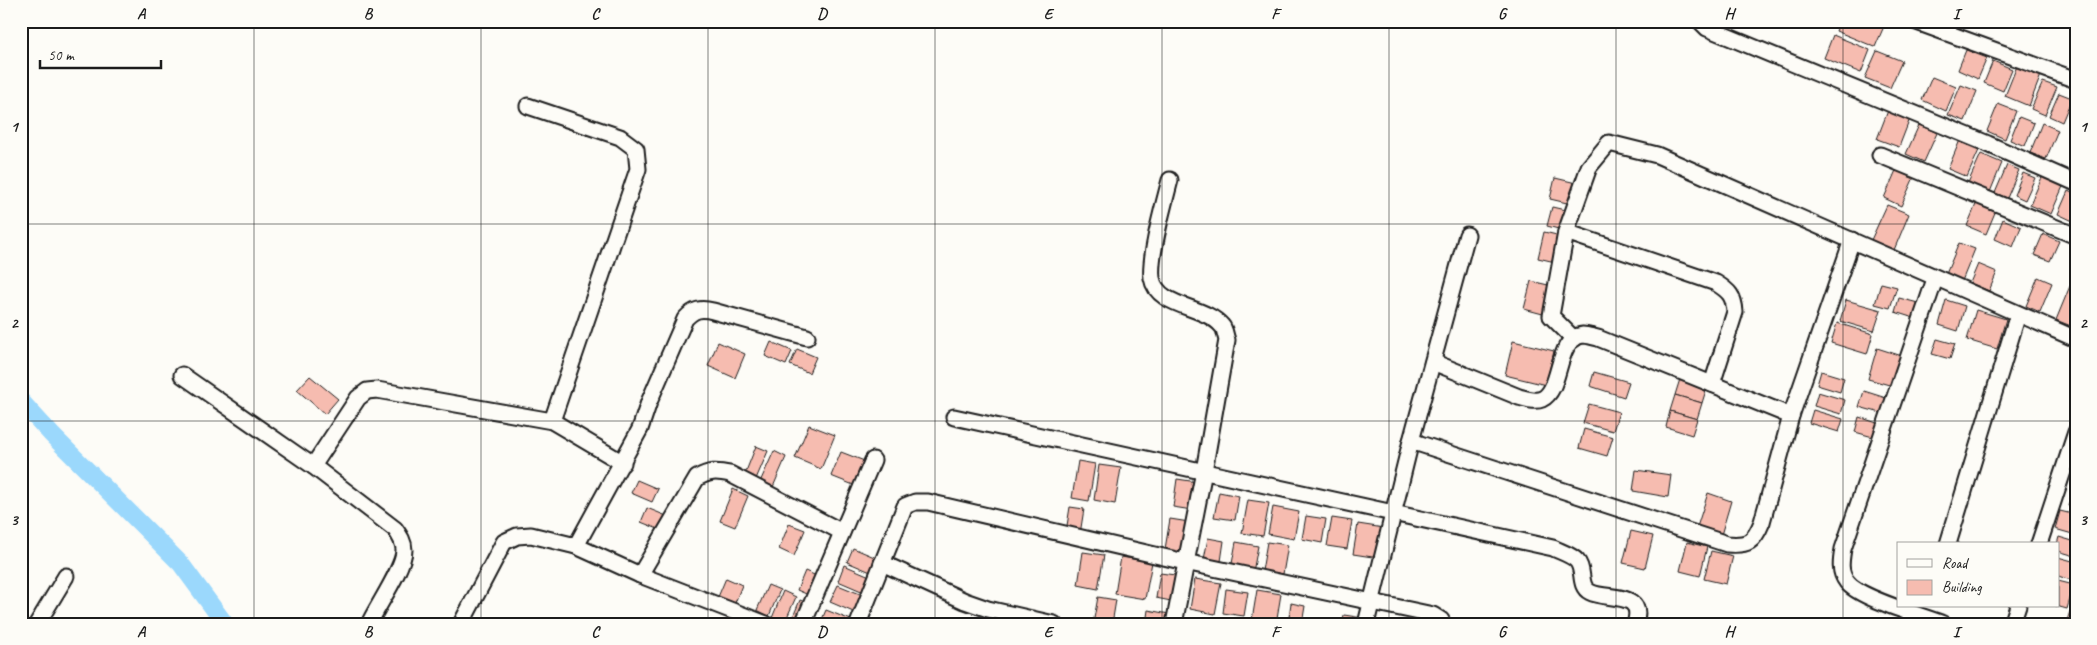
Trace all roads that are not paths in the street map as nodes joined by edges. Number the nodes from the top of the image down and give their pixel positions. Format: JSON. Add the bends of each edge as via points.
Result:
{"nodes":[{"id":1,"x":1700,"y":21,"type":"edge"},
{"id":2,"x":1914,"y":21,"type":"edge"},
{"id":3,"x":2076,"y":80,"type":"edge"},
{"id":4,"x":528,"y":106,"type":"dead end"},
{"id":5,"x":1880,"y":155,"type":"dead end"},
{"id":6,"x":1170,"y":180,"type":"dead end"},
{"id":7,"x":2076,"y":183,"type":"edge"},
{"id":8,"x":1566,"y":232,"type":"junction"},
{"id":9,"x":1468,"y":235,"type":"dead end"},
{"id":10,"x":2076,"y":236,"type":"edge"},
{"id":11,"x":1852,"y":240,"type":"junction"},
{"id":12,"x":1935,"y":279,"type":"junction"},
{"id":13,"x":2018,"y":314,"type":"junction"},
{"id":14,"x":807,"y":337,"type":"dead end"},
{"id":15,"x":1574,"y":338,"type":"junction"},
{"id":16,"x":2076,"y":339,"type":"edge"},
{"id":17,"x":1433,"y":362,"type":"junction"},
{"id":18,"x":182,"y":375,"type":"dead end"},
{"id":19,"x":1712,"y":384,"type":"junction"},
{"id":20,"x":1791,"y":416,"type":"junction"},
{"id":21,"x":954,"y":417,"type":"dead end"},
{"id":22,"x":552,"y":420,"type":"junction"},
{"id":23,"x":2076,"y":432,"type":"edge"},
{"id":24,"x":1411,"y":441,"type":"junction"},
{"id":25,"x":873,"y":460,"type":"dead end"},
{"id":26,"x":623,"y":463,"type":"junction"},
{"id":27,"x":313,"y":466,"type":"junction"},
{"id":28,"x":1204,"y":472,"type":"junction"},
{"id":29,"x":1394,"y":514,"type":"junction"},
{"id":30,"x":842,"y":532,"type":"junction"},
{"id":31,"x":1949,"y":542,"type":"edge"},
{"id":32,"x":2040,"y":542,"type":"edge"},
{"id":33,"x":576,"y":546,"type":"junction"},
{"id":34,"x":1185,"y":562,"type":"junction"},
{"id":35,"x":882,"y":563,"type":"junction"},
{"id":36,"x":640,"y":574,"type":"junction"},
{"id":37,"x":66,"y":576,"type":"dead end"},
{"id":38,"x":1372,"y":601,"type":"junction"},
{"id":39,"x":1897,"y":604,"type":"edge"},
{"id":40,"x":1913,"y":608,"type":"edge"},
{"id":41,"x":2017,"y":608,"type":"edge"},
{"id":42,"x":1928,"y":612,"type":"edge"},
{"id":43,"x":744,"y":620,"type":"edge"},
{"id":44,"x":373,"y":622,"type":"edge"},
{"id":45,"x":1036,"y":622,"type":"edge"},
{"id":46,"x":37,"y":624,"type":"edge"},
{"id":47,"x":461,"y":624,"type":"edge"},
{"id":48,"x":766,"y":624,"type":"edge"},
{"id":49,"x":803,"y":624,"type":"edge"},
{"id":50,"x":858,"y":624,"type":"edge"},
{"id":51,"x":1054,"y":624,"type":"edge"},
{"id":52,"x":1174,"y":624,"type":"edge"},
{"id":53,"x":1366,"y":624,"type":"edge"},
{"id":54,"x":1443,"y":624,"type":"edge"},
{"id":55,"x":1635,"y":624,"type":"edge"},
{"id":56,"x":1943,"y":624,"type":"edge"},
{"id":57,"x":2012,"y":624,"type":"edge"}],
"edges":[{"from":1,"to":7,"type":"street","via":[[1707,28]]},
{"from":2,"to":3,"type":"street"},
{"from":4,"to":22,"type":"street","via":[[620,137],[636,149],[638,158],[638,169]]},
{"from":5,"to":10,"type":"street"},
{"from":6,"to":28,"type":"street","via":[[1152,262],[1155,288],[1164,297],[1216,319],[1223,327],[1226,340]]},
{"from":8,"to":11,"type":"street","via":[[1589,167],[1609,142],[1657,155]]},
{"from":8,"to":15,"type":"street","via":[[1551,316]]},
{"from":8,"to":19,"type":"street","via":[[1716,283],[1729,291],[1735,312]]},
{"from":9,"to":17,"type":"street"},
{"from":11,"to":12,"type":"street"},
{"from":11,"to":20,"type":"street"},
{"from":12,"to":13,"type":"street"},
{"from":12,"to":39,"type":"street","via":[[1842,549],[1840,566],[1847,583],[1864,595]]},
{"from":13,"to":16,"type":"street"},
{"from":13,"to":31,"type":"street"},
{"from":14,"to":26,"type":"street","via":[[714,311],[692,311],[685,319]]},
{"from":15,"to":17,"type":"street","via":[[1566,348],[1550,391],[1542,398],[1532,400]]},
{"from":15,"to":19,"type":"street","via":[[1582,335],[1598,338]]},
{"from":17,"to":24,"type":"street"},
{"from":18,"to":27,"type":"street"},
{"from":19,"to":20,"type":"street"},
{"from":20,"to":24,"type":"street","via":[[1762,522],[1756,536],[1741,545],[1727,544]]},
{"from":21,"to":28,"type":"street"},
{"from":22,"to":26,"type":"street"},
{"from":22,"to":27,"type":"street","via":[[367,391],[358,398]]},
{"from":23,"to":32,"type":"street"},
{"from":24,"to":29,"type":"street"},
{"from":25,"to":30,"type":"street"},
{"from":26,"to":33,"type":"street"},
{"from":27,"to":44,"type":"street","via":[[395,529],[403,541],[401,563]]},
{"from":28,"to":29,"type":"street"},
{"from":28,"to":34,"type":"street"},
{"from":29,"to":38,"type":"street"},
{"from":29,"to":55,"type":"street","via":[[1553,548],[1576,560],[1586,590],[1633,603]]},
{"from":30,"to":36,"type":"street","via":[[730,474],[707,472],[697,478]]},
{"from":30,"to":49,"type":"street"},
{"from":33,"to":36,"type":"street"},
{"from":33,"to":47,"type":"street","via":[[531,535],[517,536],[504,542]]},
{"from":34,"to":35,"type":"street","via":[[928,502],[915,502],[906,506]]},
{"from":34,"to":38,"type":"street"},
{"from":34,"to":52,"type":"street"},
{"from":35,"to":45,"type":"street","via":[[988,610]]},
{"from":35,"to":50,"type":"street"},
{"from":36,"to":43,"type":"street"},
{"from":37,"to":46,"type":"street"},
{"from":38,"to":53,"type":"street"},
{"from":38,"to":54,"type":"street","via":[[1433,615]]},
{"from":40,"to":42,"type":"street"},
{"from":41,"to":57,"type":"street"},
{"from":42,"to":56,"type":"street"},
{"from":43,"to":48,"type":"street"},
{"from":45,"to":51,"type":"street"}]}
